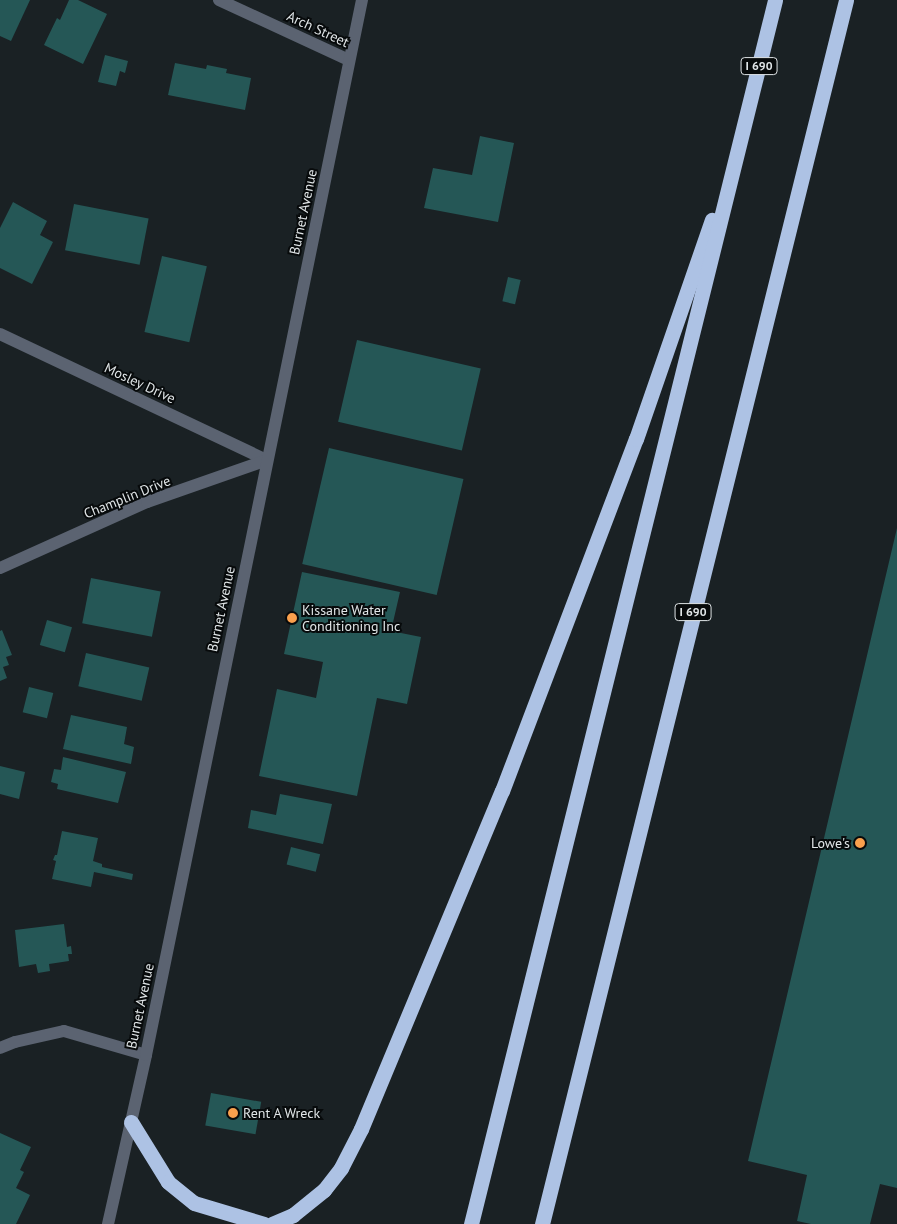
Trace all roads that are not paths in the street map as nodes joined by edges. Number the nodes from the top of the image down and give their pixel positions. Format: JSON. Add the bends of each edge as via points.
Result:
{"nodes":[{"id":1,"x":219,"y":0,"type":"edge"},
{"id":2,"x":362,"y":0,"type":"edge"},
{"id":3,"x":775,"y":0,"type":"edge"},
{"id":4,"x":846,"y":0,"type":"edge"},
{"id":5,"x":349,"y":60,"type":"junction"},
{"id":6,"x":742,"y":131,"type":"junction"},
{"id":7,"x":0,"y":334,"type":"edge"},
{"id":8,"x":267,"y":460,"type":"junction"},
{"id":9,"x":0,"y":568,"type":"edge"},
{"id":10,"x":0,"y":1048,"type":"edge"},
{"id":11,"x":146,"y":1055,"type":"junction"},
{"id":12,"x":131,"y":1122,"type":"junction"},
{"id":13,"x":108,"y":1224,"type":"edge"},
{"id":14,"x":264,"y":1224,"type":"edge"},
{"id":15,"x":272,"y":1224,"type":"edge"},
{"id":16,"x":471,"y":1224,"type":"edge"},
{"id":17,"x":542,"y":1224,"type":"edge"}],
"edges":[{"from":1,"to":5,"type":"street","name":"Arch Street"},
{"from":2,"to":5,"type":"street","name":"Burnet Avenue"},
{"from":3,"to":6,"type":"highway","number":"I 690"},
{"from":4,"to":17,"type":"highway","number":"I 690"},
{"from":5,"to":8,"type":"street","name":"Burnet Avenue"},
{"from":6,"to":15,"type":"highway","via":[[636,439],[502,791],[361,1129],[341,1168],[324,1190],[292,1215]]},
{"from":6,"to":16,"type":"highway","number":"I 690"},
{"from":7,"to":8,"type":"street","name":"Mosley Drive"},
{"from":8,"to":9,"type":"street","name":"Champlin Drive","via":[[147,502]]},
{"from":8,"to":11,"type":"street","name":"Burnet Avenue"},
{"from":10,"to":11,"type":"street","via":[[64,1031]]},
{"from":11,"to":12,"type":"street","name":"Burnet Avenue"},
{"from":12,"to":13,"type":"street","name":"Burnet Avenue"},
{"from":12,"to":14,"type":"highway","via":[[168,1182],[194,1203]]}]}
